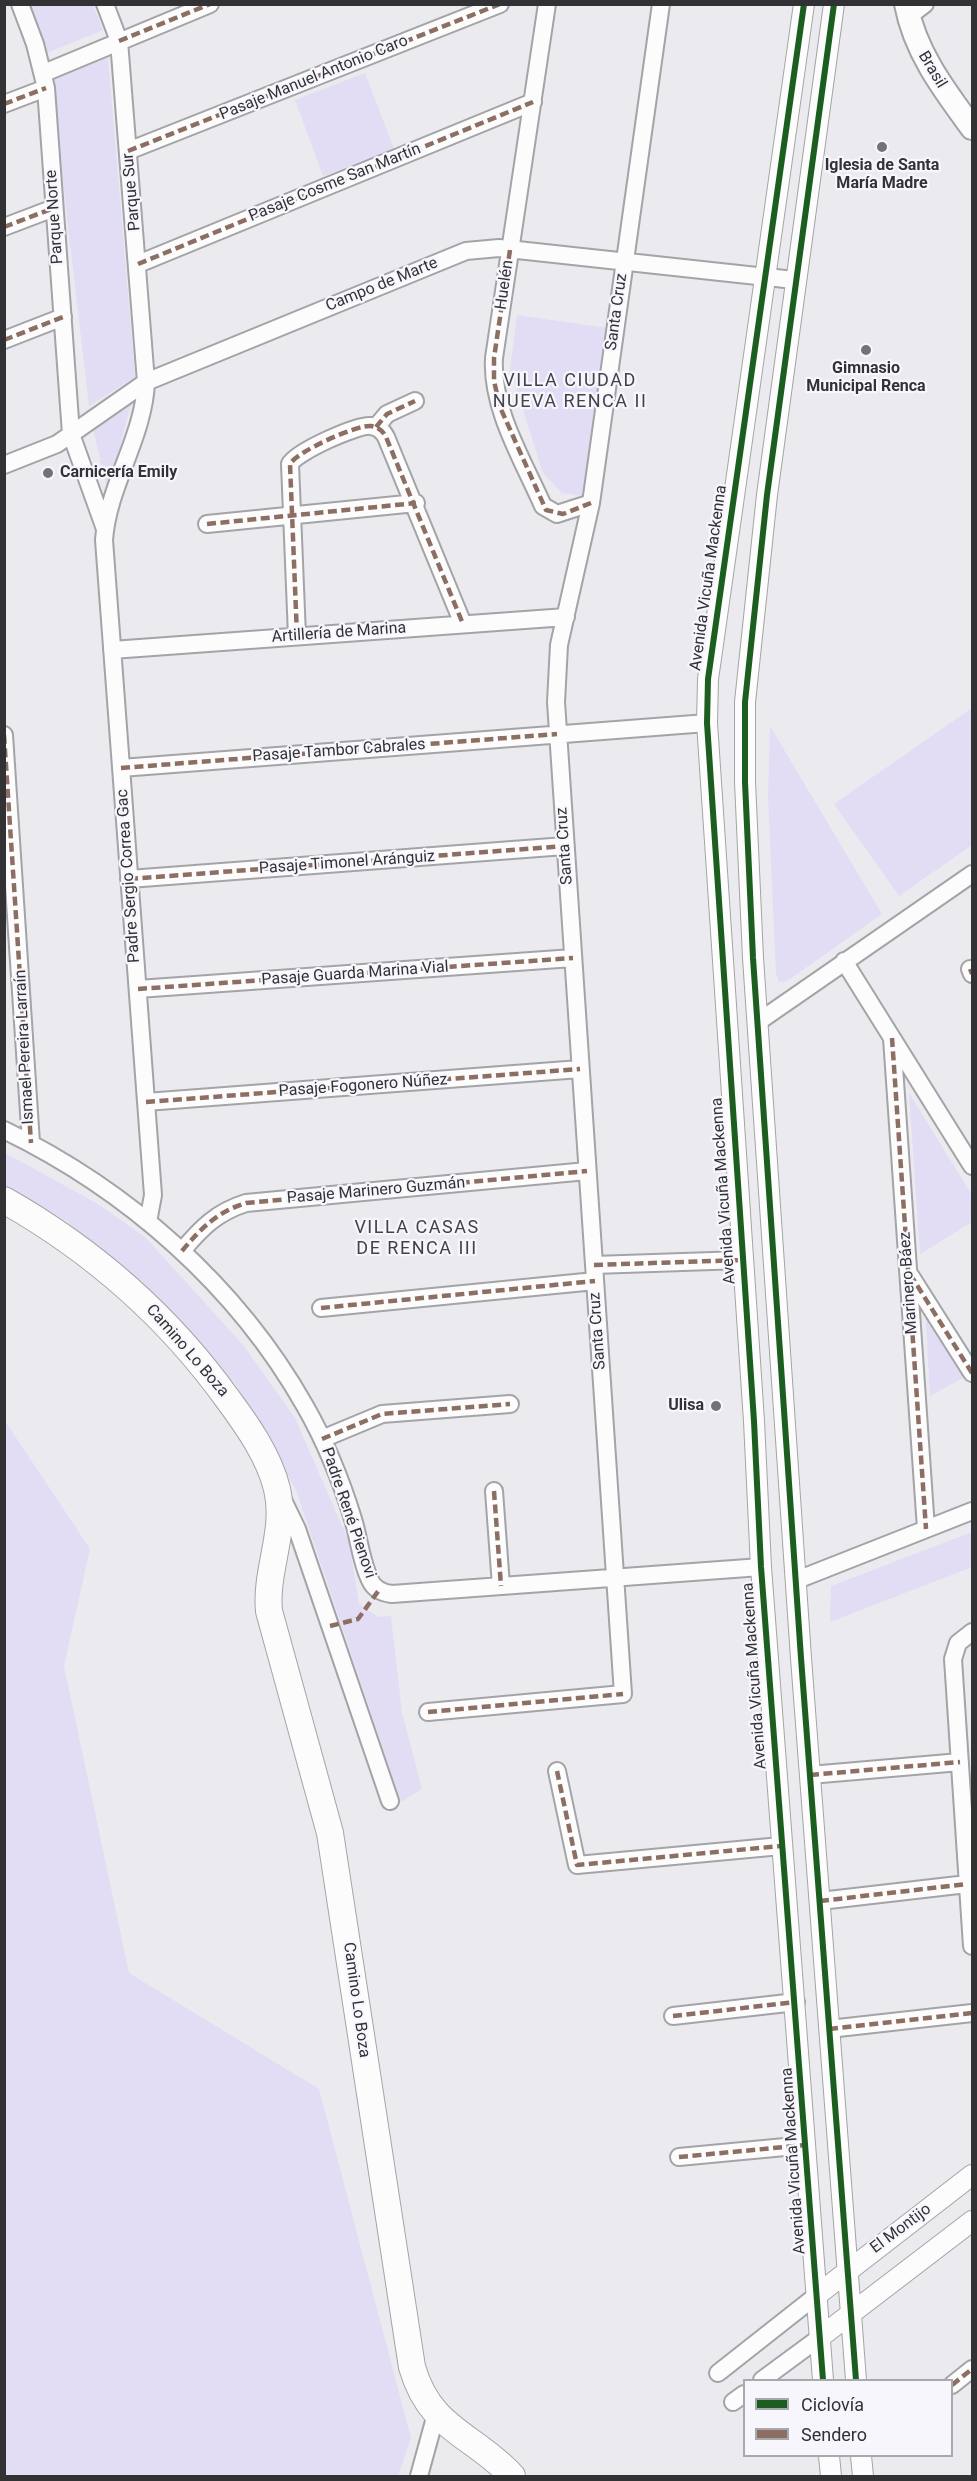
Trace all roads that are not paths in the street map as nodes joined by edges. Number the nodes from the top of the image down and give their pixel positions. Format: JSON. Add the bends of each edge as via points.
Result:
{"nodes":[{"id":1,"x":20,"y":4,"type":"edge"},
{"id":2,"x":105,"y":4,"type":"edge"},
{"id":3,"x":210,"y":4,"type":"edge"},
{"id":4,"x":500,"y":4,"type":"edge"},
{"id":5,"x":547,"y":4,"type":"edge"},
{"id":6,"x":661,"y":4,"type":"edge"},
{"id":7,"x":804,"y":4,"type":"edge"},
{"id":8,"x":834,"y":4,"type":"edge"},
{"id":9,"x":913,"y":9,"type":"edge"},
{"id":10,"x":119,"y":41,"type":"junction"},
{"id":11,"x":45,"y":80,"type":"junction"},
{"id":12,"x":533,"y":102,"type":"junction"},
{"id":13,"x":4,"y":104,"type":"edge"},
{"id":14,"x":969,"y":117,"type":"edge"},
{"id":15,"x":128,"y":151,"type":"junction"},
{"id":16,"x":54,"y":208,"type":"junction"},
{"id":17,"x":4,"y":227,"type":"edge"},
{"id":18,"x":510,"y":250,"type":"junction"},
{"id":19,"x":624,"y":261,"type":"junction"},
{"id":20,"x":138,"y":264,"type":"junction"},
{"id":21,"x":764,"y":275,"type":"junction"},
{"id":22,"x":794,"y":280,"type":"junction"},
{"id":23,"x":63,"y":317,"type":"junction"},
{"id":24,"x":4,"y":340,"type":"edge"},
{"id":25,"x":146,"y":382,"type":"junction"},
{"id":26,"x":415,"y":401,"type":"dead end"},
{"id":27,"x":376,"y":427,"type":"junction"},
{"id":28,"x":71,"y":434,"type":"junction"},
{"id":29,"x":4,"y":465,"type":"edge"},
{"id":30,"x":416,"y":503,"type":"junction"},
{"id":31,"x":591,"y":503,"type":"junction"},
{"id":32,"x":292,"y":516,"type":"junction"},
{"id":33,"x":207,"y":524,"type":"dead end"},
{"id":34,"x":105,"y":529,"type":"junction"},
{"id":35,"x":566,"y":618,"type":"junction"},
{"id":36,"x":463,"y":624,"type":"junction"},
{"id":37,"x":297,"y":636,"type":"junction"},
{"id":38,"x":112,"y":650,"type":"junction"},
{"id":39,"x":707,"y":723,"type":"junction"},
{"id":40,"x":557,"y":734,"type":"junction"},
{"id":41,"x":4,"y":735,"type":"edge"},
{"id":42,"x":121,"y":768,"type":"junction"},
{"id":43,"x":565,"y":846,"type":"junction"},
{"id":44,"x":972,"y":874,"type":"edge"},
{"id":45,"x":129,"y":879,"type":"junction"},
{"id":46,"x":573,"y":958,"type":"junction"},
{"id":47,"x":844,"y":961,"type":"junction"},
{"id":48,"x":138,"y":989,"type":"junction"},
{"id":49,"x":758,"y":1022,"type":"junction"},
{"id":50,"x":892,"y":1038,"type":"junction"},
{"id":51,"x":580,"y":1069,"type":"junction"},
{"id":52,"x":146,"y":1102,"type":"junction"},
{"id":53,"x":4,"y":1130,"type":"edge"},
{"id":54,"x":31,"y":1143,"type":"junction"},
{"id":55,"x":972,"y":1166,"type":"edge"},
{"id":56,"x":587,"y":1172,"type":"junction"},
{"id":57,"x":4,"y":1200,"type":"edge"},
{"id":58,"x":148,"y":1222,"type":"junction"},
{"id":59,"x":182,"y":1251,"type":"junction"},
{"id":60,"x":742,"y":1260,"type":"junction"},
{"id":61,"x":908,"y":1271,"type":"junction"},
{"id":62,"x":594,"y":1273,"type":"junction"},
{"id":63,"x":321,"y":1308,"type":"dead end"},
{"id":64,"x":972,"y":1373,"type":"edge"},
{"id":65,"x":510,"y":1404,"type":"dead end"},
{"id":66,"x":785,"y":1420,"type":"junction"},
{"id":67,"x":754,"y":1421,"type":"junction"},
{"id":68,"x":322,"y":1439,"type":"junction"},
{"id":69,"x":277,"y":1489,"type":"junction"},
{"id":70,"x":494,"y":1491,"type":"dead end"},
{"id":71,"x":972,"y":1511,"type":"edge"},
{"id":72,"x":926,"y":1529,"type":"junction"},
{"id":73,"x":761,"y":1567,"type":"junction"},
{"id":74,"x":615,"y":1578,"type":"junction"},
{"id":75,"x":797,"y":1580,"type":"junction"},
{"id":76,"x":501,"y":1586,"type":"junction"},
{"id":77,"x":972,"y":1632,"type":"edge"},
{"id":78,"x":801,"y":1658,"type":"junction"},
{"id":79,"x":768,"y":1662,"type":"junction"},
{"id":80,"x":428,"y":1712,"type":"dead end"},
{"id":81,"x":960,"y":1762,"type":"junction"},
{"id":82,"x":558,"y":1770,"type":"dead end"},
{"id":83,"x":810,"y":1775,"type":"junction"},
{"id":84,"x":390,"y":1800,"type":"dead end"},
{"id":85,"x":814,"y":1842,"type":"junction"},
{"id":86,"x":781,"y":1846,"type":"junction"},
{"id":87,"x":967,"y":1884,"type":"junction"},
{"id":88,"x":820,"y":1901,"type":"junction"},
{"id":89,"x":972,"y":1946,"type":"edge"},
{"id":90,"x":796,"y":2002,"type":"junction"},
{"id":91,"x":972,"y":2013,"type":"edge"},
{"id":92,"x":673,"y":2016,"type":"dead end"},
{"id":93,"x":829,"y":2029,"type":"junction"},
{"id":94,"x":806,"y":2145,"type":"junction"},
{"id":95,"x":679,"y":2157,"type":"dead end"},
{"id":96,"x":972,"y":2175,"type":"edge"},
{"id":97,"x":972,"y":2221,"type":"edge"},
{"id":98,"x":849,"y":2269,"type":"junction"},
{"id":99,"x":817,"y":2295,"type":"junction"},
{"id":100,"x":851,"y":2313,"type":"junction"},
{"id":101,"x":819,"y":2338,"type":"junction"},
{"id":102,"x":972,"y":2370,"type":"edge"},
{"id":103,"x":718,"y":2373,"type":"dead end"},
{"id":104,"x":763,"y":2379,"type":"edge"},
{"id":105,"x":823,"y":2379,"type":"edge"},
{"id":106,"x":856,"y":2379,"type":"edge"},
{"id":107,"x":953,"y":2384,"type":"edge"},
{"id":108,"x":436,"y":2414,"type":"junction"},
{"id":109,"x":829,"y":2457,"type":"edge"},
{"id":110,"x":861,"y":2457,"type":"edge"},
{"id":111,"x":419,"y":2476,"type":"edge"},
{"id":112,"x":512,"y":2476,"type":"edge"},
{"id":113,"x":831,"y":2476,"type":"edge"},
{"id":114,"x":863,"y":2476,"type":"edge"}],
"edges":[{"from":1,"to":11,"type":"street","name":"Parque Norte"},
{"from":2,"to":10,"type":"street","name":"Parque Sur"},
{"from":3,"to":10,"type":"street"},
{"from":4,"to":15,"type":"street","name":"Pasaje Manuel Antonio Caro"},
{"from":5,"to":12,"type":"street","name":"Huelén"},
{"from":6,"to":19,"type":"street","name":"Santa Cruz"},
{"from":7,"to":21,"type":"street","name":"Avenida Vicuña Mackenna"},
{"from":8,"to":22,"type":"street"},
{"from":9,"to":14,"type":"main road","name":"Brasil","via":[[926,61]]},
{"from":10,"to":11,"type":"street"},
{"from":10,"to":15,"type":"street","name":"Parque Sur"},
{"from":11,"to":13,"type":"street"},
{"from":11,"to":16,"type":"street","name":"Parque Norte"},
{"from":12,"to":18,"type":"street","name":"Huelén"},
{"from":12,"to":20,"type":"street","name":"Pasaje Cosme San Martín"},
{"from":15,"to":20,"type":"street","name":"Parque Sur"},
{"from":16,"to":17,"type":"street"},
{"from":16,"to":23,"type":"street","name":"Parque Norte"},
{"from":18,"to":19,"type":"street","name":"Campo de Marte"},
{"from":18,"to":25,"type":"street","name":"Campo de Marte","via":[[488,248],[455,255]]},
{"from":18,"to":31,"type":"street","name":"Huelén","via":[[494,358],[496,394],[546,510],[563,514]]},
{"from":19,"to":21,"type":"street","name":"Campo de Marte"},
{"from":19,"to":31,"type":"street","name":"Santa Cruz"},
{"from":20,"to":25,"type":"street","name":"Parque Sur"},
{"from":21,"to":22,"type":"street","name":"Campo de Marte"},
{"from":21,"to":39,"type":"street","name":"Avenida Vicuña Mackenna","via":[[708,680]]},
{"from":22,"to":49,"type":"street","via":[[745,702],[748,861]]},
{"from":23,"to":24,"type":"street"},
{"from":23,"to":28,"type":"street","name":"Parque Norte"},
{"from":25,"to":28,"type":"street","name":"Campo de Marte"},
{"from":25,"to":34,"type":"street","name":"Padre Sergio Correa Gac","via":[[143,409]]},
{"from":26,"to":27,"type":"street","via":[[387,414]]},
{"from":27,"to":30,"type":"street","via":[[386,437]]},
{"from":27,"to":32,"type":"street","via":[[362,427],[296,455],[290,469]]},
{"from":28,"to":29,"type":"street","name":"Campo de Marte","via":[[57,444]]},
{"from":28,"to":34,"type":"street","name":"Padre Sergio Correa Gac"},
{"from":30,"to":32,"type":"street"},
{"from":30,"to":36,"type":"street"},
{"from":31,"to":35,"type":"street","name":"Santa Cruz"},
{"from":32,"to":33,"type":"street"},
{"from":32,"to":37,"type":"street"},
{"from":34,"to":38,"type":"street","name":"Padre Sergio Correa Gac"},
{"from":35,"to":36,"type":"street","name":"Artillería de Marina"},
{"from":35,"to":40,"type":"street","name":"Santa Cruz","via":[[556,674]]},
{"from":36,"to":37,"type":"street","name":"Artillería de Marina"},
{"from":37,"to":38,"type":"street","name":"Artillería de Marina"},
{"from":38,"to":42,"type":"street","name":"Padre Sergio Correa Gac"},
{"from":39,"to":40,"type":"street","name":"Pasaje Tambor Cabrales"},
{"from":39,"to":60,"type":"street","name":"Avenida Vicuña Mackenna"},
{"from":40,"to":42,"type":"street","name":"Pasaje Tambor Cabrales"},
{"from":40,"to":43,"type":"street","name":"Santa Cruz"},
{"from":41,"to":54,"type":"street","name":"Ismael Pereira Larraín"},
{"from":42,"to":45,"type":"street","name":"Padre Sergio Correa Gac"},
{"from":43,"to":45,"type":"street","name":"Pasaje Timonel Aránguiz"},
{"from":43,"to":46,"type":"street","name":"Santa Cruz"},
{"from":44,"to":47,"type":"street"},
{"from":45,"to":48,"type":"street","name":"Padre Sergio Correa Gac"},
{"from":46,"to":48,"type":"street","name":"Pasaje Guarda Marina Vial"},
{"from":46,"to":51,"type":"street","name":"Santa Cruz"},
{"from":47,"to":49,"type":"street"},
{"from":47,"to":50,"type":"street"},
{"from":48,"to":52,"type":"street","name":"Padre Sergio Correa Gac"},
{"from":49,"to":66,"type":"street"},
{"from":50,"to":55,"type":"street"},
{"from":50,"to":61,"type":"street","name":"Marinero Báez"},
{"from":51,"to":52,"type":"street","name":"Pasaje Fogonero Núñez"},
{"from":51,"to":56,"type":"street","name":"Santa Cruz"},
{"from":52,"to":58,"type":"street","name":"Padre Sergio Correa Gac","via":[[153,1195]]},
{"from":53,"to":54,"type":"street","name":"Padre René Pienovi"},
{"from":54,"to":58,"type":"street","name":"Padre René Pienovi","via":[[92,1180]]},
{"from":56,"to":59,"type":"street","name":"Pasaje Marinero Guzmán","via":[[246,1203],[204,1225]]},
{"from":56,"to":62,"type":"street","name":"Santa Cruz"},
{"from":57,"to":69,"type":"main road","name":"Camino Lo Boza","via":[[98,1261],[168,1325],[249,1430]]},
{"from":58,"to":59,"type":"street","name":"Padre René Pienovi"},
{"from":59,"to":68,"type":"street","name":"Padre René Pienovi","via":[[263,1342]]},
{"from":60,"to":62,"type":"street"},
{"from":60,"to":67,"type":"street","name":"Avenida Vicuña Mackenna"},
{"from":61,"to":64,"type":"street"},
{"from":61,"to":72,"type":"street","name":"Marinero Báez"},
{"from":62,"to":63,"type":"street"},
{"from":62,"to":74,"type":"street","name":"Santa Cruz"},
{"from":65,"to":68,"type":"street","via":[[392,1413],[365,1419]]},
{"from":66,"to":67,"type":"street"},
{"from":66,"to":75,"type":"street"},
{"from":67,"to":73,"type":"street","name":"Avenida Vicuña Mackenna"},
{"from":68,"to":76,"type":"street","name":"Padre René Pienovi","via":[[352,1517],[370,1580],[379,1590],[392,1594]]},
{"from":69,"to":84,"type":"street","name":"Camino Lo Boza","via":[[297,1529]]},
{"from":69,"to":108,"type":"main road","name":"Camino Lo Boza","via":[[280,1522],[268,1584],[269,1611],[330,1833],[412,2367],[422,2396]]},
{"from":70,"to":76,"type":"street"},
{"from":71,"to":72,"type":"street"},
{"from":72,"to":75,"type":"street"},
{"from":73,"to":74,"type":"street","name":"Padre René Pienovi"},
{"from":73,"to":79,"type":"street","name":"Avenida Vicuña Mackenna"},
{"from":74,"to":76,"type":"street","name":"Padre René Pienovi"},
{"from":74,"to":80,"type":"street","name":"Santa Cruz","via":[[623,1694]]},
{"from":75,"to":78,"type":"street"},
{"from":77,"to":81,"type":"street","via":[[958,1643],[953,1659]]},
{"from":78,"to":79,"type":"street"},
{"from":78,"to":83,"type":"street"},
{"from":79,"to":86,"type":"street","name":"Avenida Vicuña Mackenna"},
{"from":81,"to":83,"type":"street"},
{"from":81,"to":87,"type":"street"},
{"from":82,"to":86,"type":"street","via":[[577,1865]]},
{"from":83,"to":85,"type":"street"},
{"from":85,"to":86,"type":"street"},
{"from":85,"to":88,"type":"street"},
{"from":86,"to":90,"type":"street","name":"Avenida Vicuña Mackenna"},
{"from":87,"to":88,"type":"street"},
{"from":87,"to":89,"type":"street"},
{"from":88,"to":93,"type":"street"},
{"from":90,"to":92,"type":"street"},
{"from":90,"to":94,"type":"street","name":"Avenida Vicuña Mackenna"},
{"from":91,"to":93,"type":"street"},
{"from":93,"to":98,"type":"street"},
{"from":94,"to":95,"type":"street"},
{"from":94,"to":99,"type":"street","name":"Avenida Vicuña Mackenna"},
{"from":96,"to":98,"type":"street","name":"El Montijo"},
{"from":97,"to":100,"type":"street"},
{"from":98,"to":99,"type":"street","name":"El Montijo"},
{"from":98,"to":100,"type":"street"},
{"from":99,"to":101,"type":"street","name":"Avenida Vicuña Mackenna"},
{"from":99,"to":103,"type":"street","name":"El Montijo"},
{"from":100,"to":101,"type":"street"},
{"from":100,"to":106,"type":"street"},
{"from":101,"to":104,"type":"street"},
{"from":101,"to":105,"type":"street","name":"Avenida Vicuña Mackenna"},
{"from":102,"to":107,"type":"street"},
{"from":108,"to":111,"type":"street"},
{"from":108,"to":112,"type":"main road","name":"Camino Lo Boza"},
{"from":109,"to":113,"type":"street"},
{"from":110,"to":114,"type":"street"}]}
